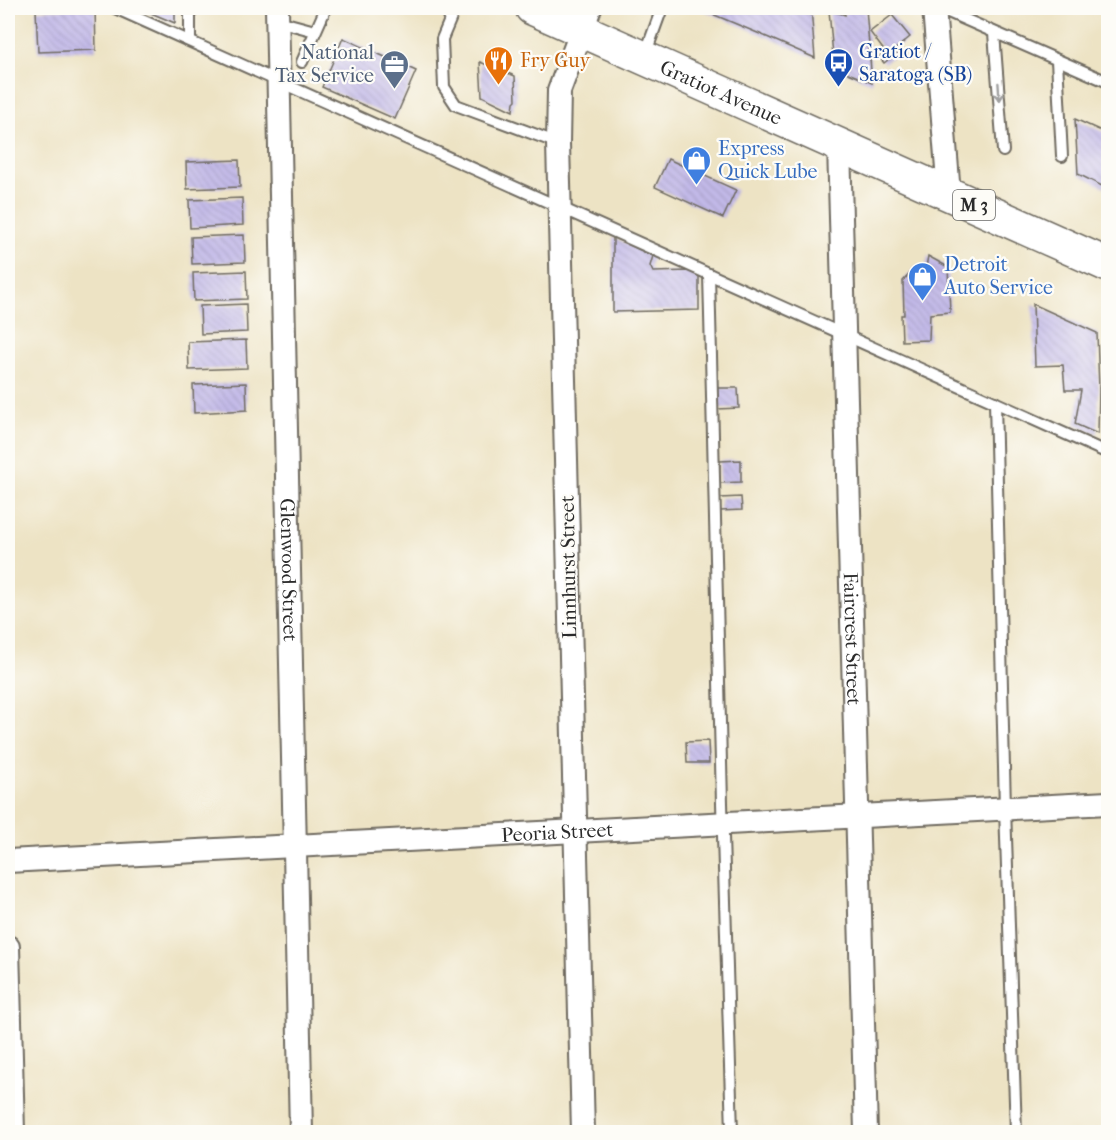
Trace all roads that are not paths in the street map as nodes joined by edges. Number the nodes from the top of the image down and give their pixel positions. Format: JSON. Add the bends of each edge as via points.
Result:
{"nodes":[{"id":1,"x":115,"y":8,"type":"edge"},
{"id":2,"x":190,"y":8,"type":"edge"},
{"id":3,"x":455,"y":8,"type":"edge"},
{"id":4,"x":532,"y":8,"type":"edge"},
{"id":5,"x":662,"y":8,"type":"edge"},
{"id":6,"x":934,"y":8,"type":"edge"},
{"id":7,"x":939,"y":8,"type":"edge"},
{"id":8,"x":325,"y":10,"type":"dead end"},
{"id":9,"x":278,"y":14,"type":"edge"},
{"id":10,"x":586,"y":19,"type":"edge"},
{"id":11,"x":315,"y":31,"type":"junction"},
{"id":12,"x":994,"y":33,"type":"junction"},
{"id":13,"x":190,"y":41,"type":"junction"},
{"id":14,"x":644,"y":58,"type":"junction"},
{"id":15,"x":1056,"y":60,"type":"junction"},
{"id":16,"x":302,"y":62,"type":"dead end"},
{"id":17,"x":279,"y":80,"type":"junction"},
{"id":18,"x":1108,"y":82,"type":"edge"},
{"id":19,"x":558,"y":143,"type":"junction"},
{"id":20,"x":839,"y":145,"type":"junction"},
{"id":21,"x":1003,"y":151,"type":"dead end"},
{"id":22,"x":1062,"y":156,"type":"dead end"},
{"id":23,"x":950,"y":194,"type":"junction"},
{"id":24,"x":559,"y":206,"type":"junction"},
{"id":25,"x":1108,"y":265,"type":"edge"},
{"id":26,"x":710,"y":274,"type":"junction"},
{"id":27,"x":845,"y":334,"type":"junction"},
{"id":28,"x":995,"y":402,"type":"junction"},
{"id":29,"x":1108,"y":453,"type":"edge"},
{"id":30,"x":1108,"y":803,"type":"edge"},
{"id":31,"x":1005,"y":808,"type":"junction"},
{"id":32,"x":858,"y":816,"type":"junction"},
{"id":33,"x":722,"y":823,"type":"junction"},
{"id":34,"x":575,"y":831,"type":"junction"},
{"id":35,"x":294,"y":846,"type":"junction"},
{"id":36,"x":8,"y":861,"type":"edge"},
{"id":37,"x":8,"y":947,"type":"edge"},
{"id":38,"x":12,"y":1132,"type":"edge"},
{"id":39,"x":301,"y":1132,"type":"edge"},
{"id":40,"x":583,"y":1132,"type":"edge"},
{"id":41,"x":732,"y":1132,"type":"edge"},
{"id":42,"x":866,"y":1132,"type":"edge"},
{"id":43,"x":1016,"y":1132,"type":"edge"}],
"edges":[{"from":1,"to":13,"type":"lane"},
{"from":2,"to":13,"type":"lane"},
{"from":3,"to":19,"type":"lane","via":[[442,39],[444,87],[456,105]]},
{"from":4,"to":10,"type":"main road","name":"Gratiot Avenue","number":"M 3"},
{"from":5,"to":14,"type":"lane"},
{"from":6,"to":23,"type":"street"},
{"from":7,"to":12,"type":"lane"},
{"from":8,"to":11,"type":"lane"},
{"from":9,"to":11,"type":"lane"},
{"from":9,"to":17,"type":"street","name":"Glenwood Street"},
{"from":10,"to":14,"type":"main road","name":"Gratiot Avenue","number":"M 3"},
{"from":10,"to":19,"type":"street","name":"Linnhurst Street","via":[[559,91]]},
{"from":11,"to":16,"type":"lane"},
{"from":12,"to":15,"type":"lane"},
{"from":12,"to":21,"type":"lane","one_way":true},
{"from":13,"to":17,"type":"lane"},
{"from":14,"to":20,"type":"main road","name":"Gratiot Avenue","number":"M 3"},
{"from":15,"to":18,"type":"lane"},
{"from":15,"to":22,"type":"lane"},
{"from":17,"to":24,"type":"lane"},
{"from":17,"to":35,"type":"street","name":"Glenwood Street"},
{"from":19,"to":24,"type":"street","name":"Linnhurst Street"},
{"from":20,"to":23,"type":"main road","name":"Gratiot Avenue","number":"M 3"},
{"from":20,"to":27,"type":"street","name":"Faircrest Street"},
{"from":23,"to":25,"type":"main road","name":"Gratiot Avenue","number":"M 3"},
{"from":24,"to":26,"type":"lane"},
{"from":24,"to":34,"type":"street","name":"Linnhurst Street"},
{"from":26,"to":27,"type":"lane"},
{"from":26,"to":33,"type":"lane"},
{"from":27,"to":28,"type":"lane"},
{"from":27,"to":32,"type":"street","name":"Faircrest Street"},
{"from":28,"to":29,"type":"lane"},
{"from":28,"to":31,"type":"lane"},
{"from":30,"to":31,"type":"street","name":"Peoria Street"},
{"from":31,"to":32,"type":"street","name":"Peoria Street"},
{"from":31,"to":43,"type":"lane"},
{"from":32,"to":33,"type":"street","name":"Peoria Street"},
{"from":32,"to":42,"type":"street","name":"Faircrest Street"},
{"from":33,"to":34,"type":"street","name":"Peoria Street"},
{"from":33,"to":41,"type":"lane"},
{"from":34,"to":35,"type":"street","name":"Peoria Street"},
{"from":34,"to":40,"type":"street","name":"Linnhurst Street"},
{"from":35,"to":36,"type":"street","name":"Peoria Street"},
{"from":35,"to":39,"type":"street","name":"Glenwood Street"},
{"from":37,"to":38,"type":"street"}]}
